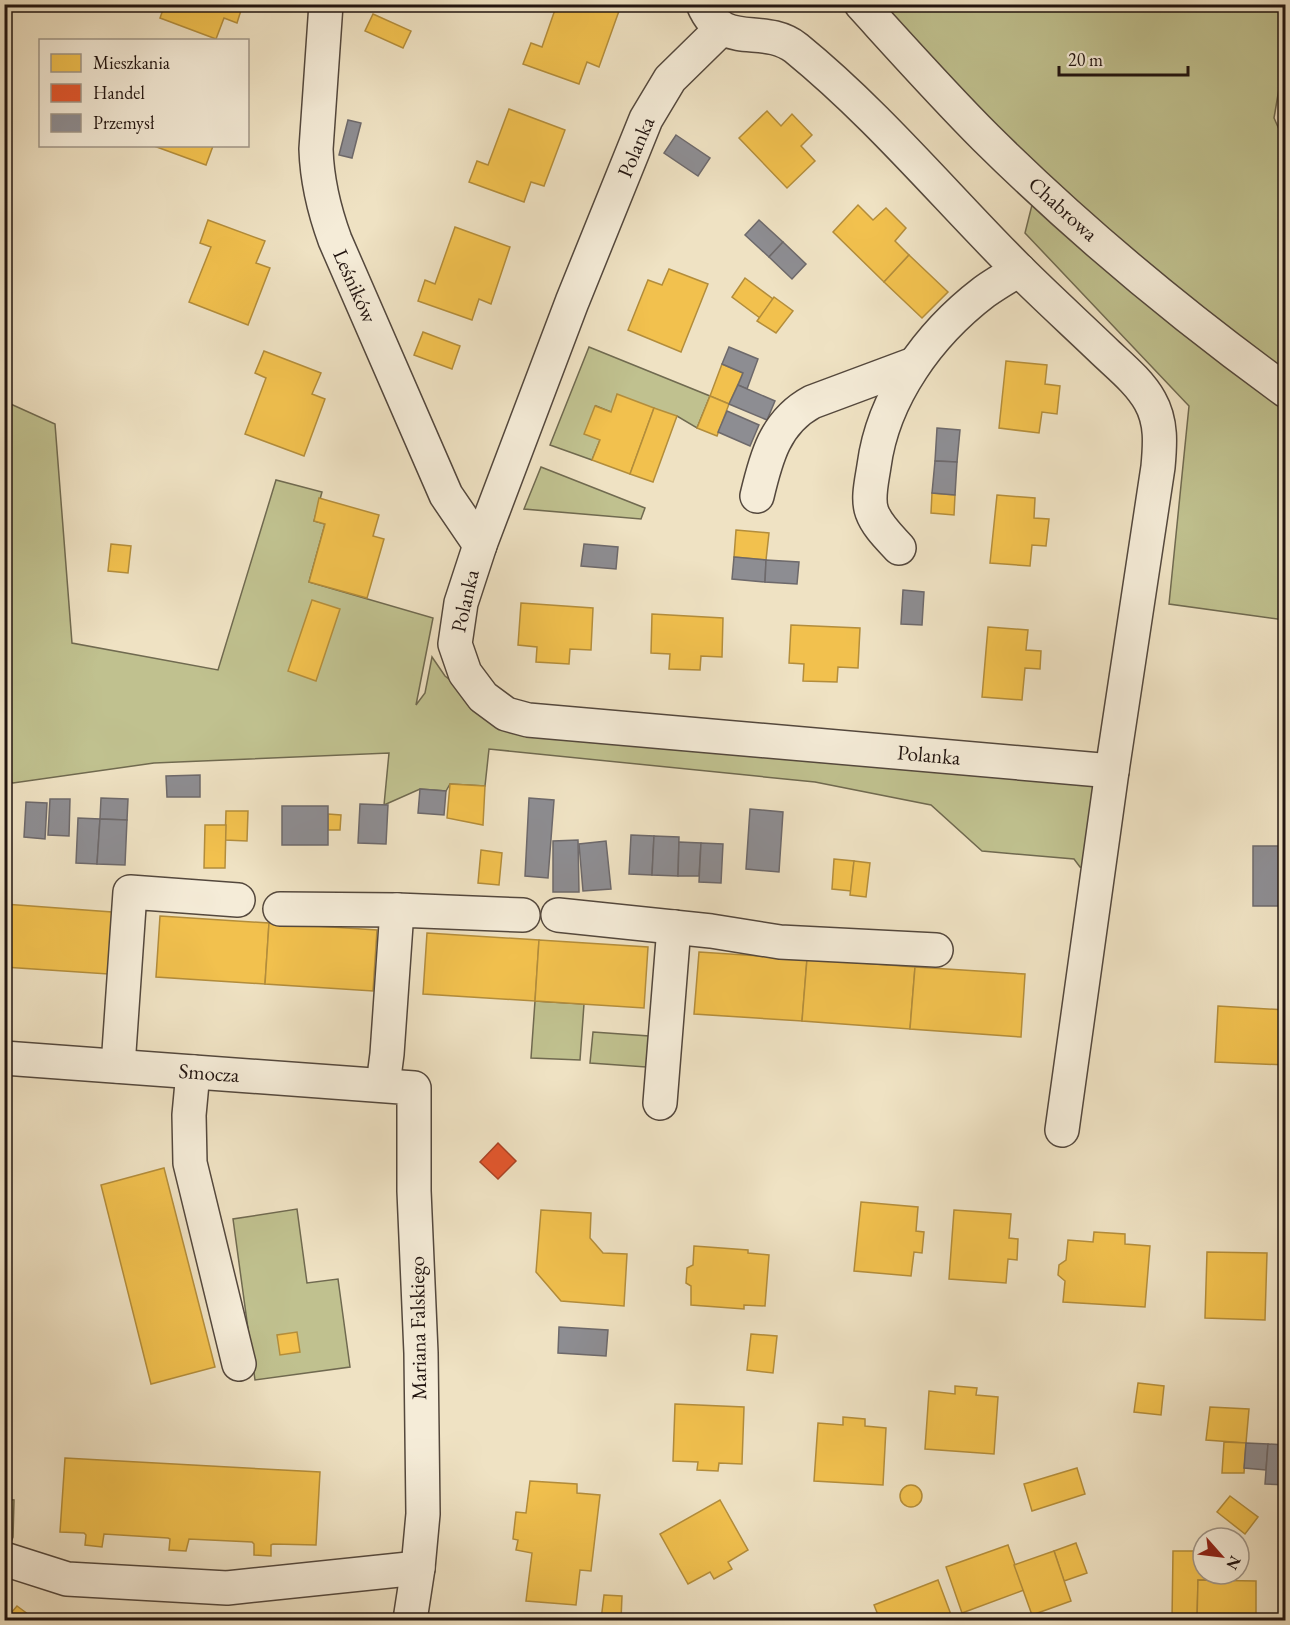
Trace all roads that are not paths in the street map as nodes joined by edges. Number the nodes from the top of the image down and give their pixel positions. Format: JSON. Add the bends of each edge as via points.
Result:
{"nodes":[{"id":1,"x":326,"y":4,"type":"edge"},
{"id":2,"x":861,"y":4,"type":"edge"},
{"id":3,"x":712,"y":17,"type":"edge"},
{"id":4,"x":1018,"y":270,"type":"junction"},
{"id":5,"x":914,"y":364,"type":"junction"},
{"id":6,"x":1286,"y":391,"type":"edge"},
{"id":7,"x":757,"y":496,"type":"dead end"},
{"id":8,"x":480,"y":544,"type":"junction"},
{"id":9,"x":899,"y":548,"type":"dead end"},
{"id":10,"x":1112,"y":771,"type":"junction"},
{"id":11,"x":238,"y":900,"type":"dead end"},
{"id":12,"x":280,"y":909,"type":"dead end"},
{"id":13,"x":397,"y":910,"type":"junction"},
{"id":14,"x":523,"y":915,"type":"dead end"},
{"id":15,"x":558,"y":915,"type":"dead end"},
{"id":16,"x":674,"y":927,"type":"junction"},
{"id":17,"x":936,"y":950,"type":"dead end"},
{"id":18,"x":4,"y":1058,"type":"edge"},
{"id":19,"x":118,"y":1066,"type":"junction"},
{"id":20,"x":193,"y":1072,"type":"junction"},
{"id":21,"x":398,"y":1086,"type":"junction"},
{"id":22,"x":660,"y":1103,"type":"dead end"},
{"id":23,"x":1062,"y":1130,"type":"dead end"},
{"id":24,"x":239,"y":1364,"type":"dead end"},
{"id":25,"x":4,"y":1558,"type":"edge"},
{"id":26,"x":418,"y":1568,"type":"junction"},
{"id":27,"x":410,"y":1620,"type":"edge"}],
"edges":[{"from":1,"to":8,"type":"street","name":"Leśników","via":[[316,149],[323,208],[446,495]]},
{"from":2,"to":6,"type":"street","name":"Chabrowa","via":[[979,130],[1058,205],[1237,356]]},
{"from":3,"to":4,"type":"street","name":"Polanka","via":[[741,34],[770,36],[796,48],[860,106]]},
{"from":3,"to":8,"type":"street","name":"Polanka","via":[[646,119]]},
{"from":4,"to":5,"type":"street","via":[[984,292],[947,324]]},
{"from":4,"to":10,"type":"street","name":"Polanka","via":[[1151,401],[1161,433]]},
{"from":5,"to":7,"type":"street","via":[[797,410],[767,457]]},
{"from":5,"to":9,"type":"street","via":[[883,423],[870,498],[871,512]]},
{"from":8,"to":10,"type":"street","name":"Polanka","via":[[461,603],[455,644],[465,673],[483,697],[506,714],[528,720]]},
{"from":10,"to":23,"type":"street","name":"Polanka"},
{"from":11,"to":19,"type":"street","via":[[130,892]]},
{"from":12,"to":13,"type":"street"},
{"from":13,"to":14,"type":"street"},
{"from":13,"to":21,"type":"street","name":"Mariana Falskiego","via":[[387,1054]]},
{"from":15,"to":16,"type":"street"},
{"from":16,"to":17,"type":"street","via":[[780,942]]},
{"from":16,"to":22,"type":"street"},
{"from":18,"to":19,"type":"street","name":"Smocza"},
{"from":19,"to":20,"type":"street","name":"Smocza"},
{"from":20,"to":21,"type":"street","name":"Smocza"},
{"from":20,"to":24,"type":"street","via":[[190,1163]]},
{"from":21,"to":26,"type":"street","name":"Mariana Falskiego","via":[[414,1191],[423,1514]]},
{"from":25,"to":26,"type":"street","via":[[67,1579],[227,1588]]},
{"from":26,"to":27,"type":"street","name":"Mariana Falskiego"}]}
